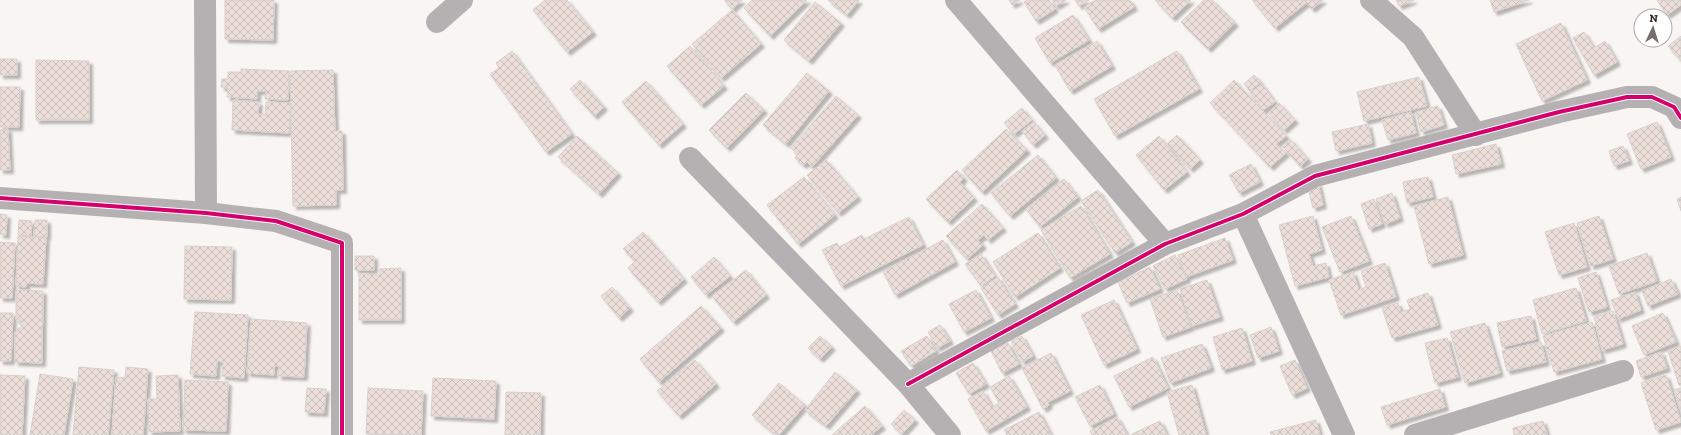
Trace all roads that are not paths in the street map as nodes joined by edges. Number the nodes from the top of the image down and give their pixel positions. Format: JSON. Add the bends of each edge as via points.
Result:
{"nodes":[{"id":1,"x":205,"y":0,"type":"edge"},
{"id":2,"x":462,"y":0,"type":"edge"},
{"id":3,"x":956,"y":0,"type":"edge"},
{"id":4,"x":1371,"y":0,"type":"edge"},
{"id":5,"x":437,"y":22,"type":"dead end"},
{"id":6,"x":1681,"y":118,"type":"edge"},
{"id":7,"x":1476,"y":135,"type":"junction"},
{"id":8,"x":690,"y":158,"type":"dead end"},
{"id":9,"x":0,"y":198,"type":"edge"},
{"id":10,"x":206,"y":213,"type":"junction"},
{"id":11,"x":1243,"y":214,"type":"junction"},
{"id":12,"x":1166,"y":244,"type":"junction"},
{"id":13,"x":1623,"y":371,"type":"dead end"},
{"id":14,"x":908,"y":384,"type":"junction"},
{"id":15,"x":342,"y":435,"type":"edge"},
{"id":16,"x":950,"y":435,"type":"edge"},
{"id":17,"x":1344,"y":435,"type":"edge"},
{"id":18,"x":1415,"y":435,"type":"edge"}],
"edges":[{"from":1,"to":10,"type":"street"},
{"from":2,"to":5,"type":"street"},
{"from":3,"to":12,"type":"street"},
{"from":4,"to":7,"type":"street","via":[[1413,37]]},
{"from":6,"to":7,"type":"street","via":[[1674,107],[1652,97],[1627,97]]},
{"from":7,"to":11,"type":"street","via":[[1315,176]]},
{"from":8,"to":14,"type":"street"},
{"from":9,"to":10,"type":"street"},
{"from":10,"to":15,"type":"street","via":[[276,221],[342,243]]},
{"from":11,"to":12,"type":"street"},
{"from":11,"to":17,"type":"street"},
{"from":12,"to":14,"type":"street"},
{"from":13,"to":18,"type":"street"},
{"from":14,"to":16,"type":"street"}]}
